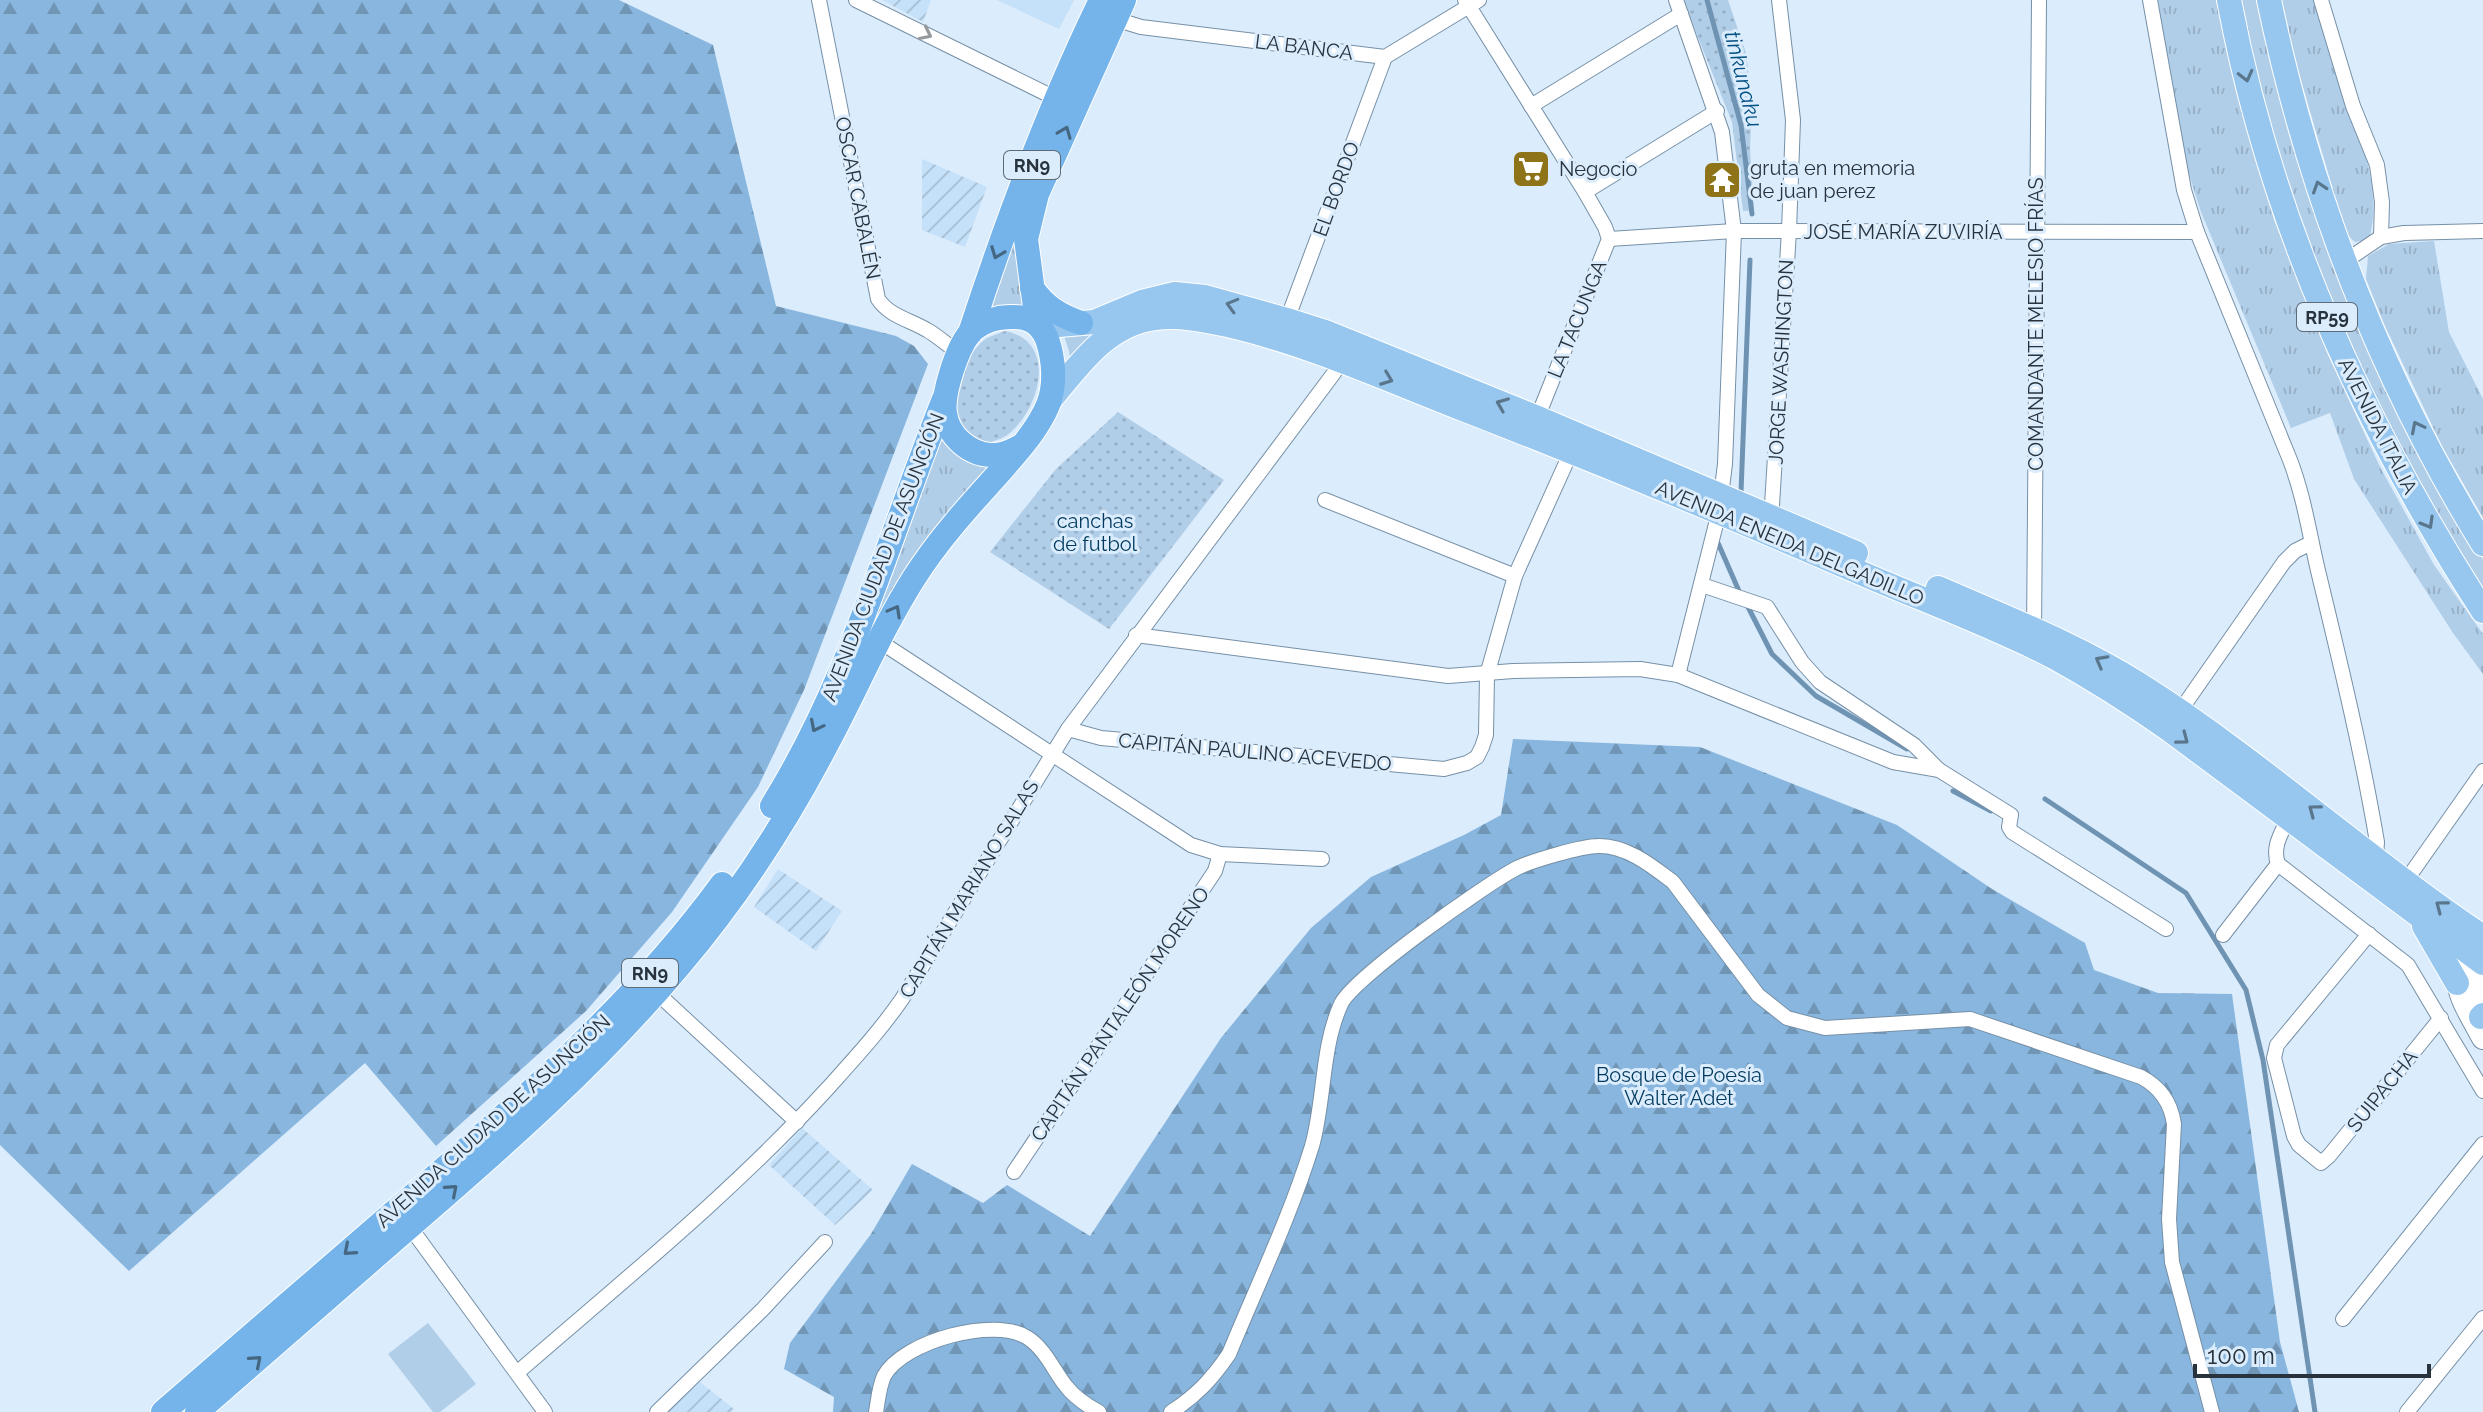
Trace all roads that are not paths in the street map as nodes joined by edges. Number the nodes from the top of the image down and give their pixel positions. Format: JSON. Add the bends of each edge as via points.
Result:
{"nodes":[{"id":1,"x":819,"y":0,"type":"edge"},
{"id":2,"x":856,"y":0,"type":"edge"},
{"id":3,"x":1779,"y":0,"type":"edge"},
{"id":4,"x":2039,"y":0,"type":"edge"},
{"id":5,"x":2150,"y":0,"type":"edge"},
{"id":6,"x":2229,"y":0,"type":"edge"},
{"id":7,"x":2269,"y":0,"type":"edge"},
{"id":8,"x":2321,"y":0,"type":"edge"},
{"id":9,"x":1471,"y":2,"type":"edge"},
{"id":10,"x":1113,"y":6,"type":"edge"},
{"id":11,"x":1678,"y":7,"type":"edge"},
{"id":12,"x":1385,"y":57,"type":"junction"},
{"id":13,"x":1057,"y":99,"type":"junction"},
{"id":14,"x":1531,"y":106,"type":"junction"},
{"id":15,"x":1717,"y":111,"type":"junction"},
{"id":16,"x":1585,"y":192,"type":"junction"},
{"id":17,"x":1734,"y":231,"type":"junction"},
{"id":18,"x":1789,"y":231,"type":"junction"},
{"id":19,"x":2483,"y":231,"type":"edge"},
{"id":20,"x":2036,"y":232,"type":"junction"},
{"id":21,"x":2197,"y":232,"type":"junction"},
{"id":22,"x":2381,"y":237,"type":"junction"},
{"id":23,"x":1609,"y":239,"type":"junction"},
{"id":24,"x":2344,"y":262,"type":"junction"},
{"id":25,"x":1031,"y":286,"type":"junction"},
{"id":26,"x":1287,"y":320,"type":"junction"},
{"id":27,"x":1081,"y":323,"type":"junction"},
{"id":28,"x":1039,"y":324,"type":"junction"},
{"id":29,"x":964,"y":343,"type":"junction"},
{"id":30,"x":1345,"y":352,"type":"junction"},
{"id":31,"x":946,"y":393,"type":"junction"},
{"id":32,"x":1050,"y":400,"type":"junction"},
{"id":33,"x":1534,"y":427,"type":"junction"},
{"id":34,"x":1023,"y":445,"type":"junction"},
{"id":35,"x":1571,"y":452,"type":"junction"},
{"id":36,"x":1325,"y":500,"type":"dead end"},
{"id":37,"x":1719,"y":503,"type":"junction"},
{"id":38,"x":1770,"y":524,"type":"junction"},
{"id":39,"x":2311,"y":543,"type":"junction"},
{"id":40,"x":2483,"y":544,"type":"edge"},
{"id":41,"x":1515,"y":576,"type":"junction"},
{"id":42,"x":1702,"y":585,"type":"junction"},
{"id":43,"x":2483,"y":611,"type":"edge"},
{"id":44,"x":1136,"y":635,"type":"junction"},
{"id":45,"x":2034,"y":638,"type":"junction"},
{"id":46,"x":879,"y":641,"type":"junction"},
{"id":47,"x":1487,"y":675,"type":"junction"},
{"id":48,"x":1678,"y":675,"type":"junction"},
{"id":49,"x":2180,"y":711,"type":"junction"},
{"id":50,"x":1068,"y":729,"type":"junction"},
{"id":51,"x":1052,"y":754,"type":"junction"},
{"id":52,"x":1939,"y":770,"type":"junction"},
{"id":53,"x":2483,"y":771,"type":"edge"},
{"id":54,"x":2288,"y":819,"type":"junction"},
{"id":55,"x":1220,"y":854,"type":"junction"},
{"id":56,"x":2376,"y":857,"type":"junction"},
{"id":57,"x":1322,"y":859,"type":"dead end"},
{"id":58,"x":2278,"y":864,"type":"junction"},
{"id":59,"x":2401,"y":890,"type":"junction"},
{"id":60,"x":2415,"y":914,"type":"junction"},
{"id":61,"x":2166,"y":929,"type":"dead end"},
{"id":62,"x":2369,"y":934,"type":"junction"},
{"id":63,"x":2223,"y":935,"type":"dead end"},
{"id":64,"x":2478,"y":949,"type":"edge"},
{"id":65,"x":2457,"y":983,"type":"junction"},
{"id":66,"x":657,"y":993,"type":"junction"},
{"id":67,"x":2441,"y":1018,"type":"junction"},
{"id":68,"x":2482,"y":1026,"type":"edge"},
{"id":69,"x":2483,"y":1091,"type":"edge"},
{"id":70,"x":797,"y":1122,"type":"junction"},
{"id":71,"x":2483,"y":1144,"type":"edge"},
{"id":72,"x":1014,"y":1172,"type":"dead end"},
{"id":73,"x":410,"y":1227,"type":"junction"},
{"id":74,"x":825,"y":1242,"type":"dead end"},
{"id":75,"x":2483,"y":1318,"type":"edge"},
{"id":76,"x":2343,"y":1319,"type":"dead end"},
{"id":77,"x":518,"y":1372,"type":"junction"},
{"id":78,"x":163,"y":1412,"type":"edge"},
{"id":79,"x":197,"y":1412,"type":"edge"},
{"id":80,"x":545,"y":1412,"type":"edge"},
{"id":81,"x":657,"y":1412,"type":"edge"},
{"id":82,"x":876,"y":1412,"type":"edge"},
{"id":83,"x":1099,"y":1412,"type":"edge"},
{"id":84,"x":1171,"y":1412,"type":"edge"},
{"id":85,"x":2212,"y":1412,"type":"edge"},
{"id":86,"x":2407,"y":1412,"type":"edge"}],
"edges":[{"from":1,"to":29,"type":"street","name":"OSCAR CABALÉN","via":[[878,299],[895,315]]},
{"from":2,"to":13,"type":"street","one_way":true},
{"from":3,"to":18,"type":"street","name":"JORGE WASHINGTON","via":[[1792,99]]},
{"from":4,"to":20,"type":"street","name":"COMANDANTE MELESIO FRÍAS"},
{"from":5,"to":21,"type":"street","via":[[2179,165]]},
{"from":6,"to":43,"type":"main road","name":"AVENIDA ITALIA","number":"RP59","one_way":true,"via":[[2262,136],[2337,341],[2385,445]]},
{"from":24,"to":7,"type":"main road","name":"AVENIDA ITALIA","number":"RP59","one_way":true,"via":[[2309,156]]},
{"from":8,"to":22,"type":"street","via":[[2377,165]]},
{"from":9,"to":12,"type":"street"},
{"from":9,"to":14,"type":"street","name":"LA TACUNGA"},
{"from":10,"to":12,"type":"street","name":"LA BANCA","via":[[1141,27]]},
{"from":10,"to":13,"type":"highway","number":"RN9"},
{"from":25,"to":10,"type":"highway","number":"RN9","one_way":true,"via":[[1026,239],[1033,206]]},
{"from":11,"to":14,"type":"street"},
{"from":11,"to":15,"type":"street"},
{"from":12,"to":26,"type":"street","name":"EL BORDO"},
{"from":13,"to":29,"type":"highway","number":"RN9","one_way":true},
{"from":14,"to":16,"type":"street","name":"LA TACUNGA"},
{"from":15,"to":16,"type":"street"},
{"from":15,"to":17,"type":"street"},
{"from":16,"to":23,"type":"street","name":"LA TACUNGA"},
{"from":17,"to":18,"type":"street","name":"JOSÉ MARÍA ZUVIRÍA"},
{"from":17,"to":23,"type":"street","name":"JOSÉ MARÍA ZUVIRÍA"},
{"from":17,"to":37,"type":"street"},
{"from":18,"to":20,"type":"street","name":"JOSÉ MARÍA ZUVIRÍA"},
{"from":18,"to":38,"type":"street","name":"JORGE WASHINGTON"},
{"from":19,"to":22,"type":"street"},
{"from":20,"to":21,"type":"street","name":"JOSÉ MARÍA ZUVIRÍA"},
{"from":20,"to":45,"type":"street","name":"COMANDANTE MELESIO FRÍAS"},
{"from":21,"to":39,"type":"street","via":[[2298,482]]},
{"from":22,"to":24,"type":"street"},
{"from":23,"to":33,"type":"street","name":"LA TACUNGA"},
{"from":40,"to":24,"type":"main road","name":"AVENIDA ITALIA","number":"RP59","one_way":true,"via":[[2397,388]]},
{"from":25,"to":27,"type":"highway","via":[[1047,307]]},
{"from":25,"to":28,"type":"highway","number":"RN9"},
{"from":26,"to":27,"type":"main road","name":"AVENIDA ENEIDA DELGADILLO","one_way":true,"via":[[1175,294]]},
{"from":26,"to":30,"type":"main road","name":"AVENIDA ENEIDA DELGADILLO"},
{"from":27,"to":28,"type":"main road","name":"AVENIDA ENEIDA DELGADILLO"},
{"from":28,"to":29,"type":"highway","via":[[988,321]]},
{"from":28,"to":32,"type":"highway","number":"RN9","via":[[1052,357]]},
{"from":29,"to":31,"type":"highway","number":"RN9"},
{"from":30,"to":32,"type":"main road","name":"AVENIDA ENEIDA DELGADILLO","via":[[1207,320],[1157,317],[1122,326],[1105,338]]},
{"from":30,"to":33,"type":"main road","name":"AVENIDA ENEIDA DELGADILLO"},
{"from":30,"to":44,"type":"street","name":"CAPITÁN MARIANO SALAS"},
{"from":31,"to":34,"type":"highway","number":"RN9","via":[[950,428],[965,447],[990,455]]},
{"from":31,"to":78,"type":"highway","name":"AVENIDA CIUDAD DE ASUNCIÓN","number":"RN9","one_way":true,"via":[[833,693],[786,784],[713,897],[582,1044]]},
{"from":32,"to":34,"type":"highway","number":"RN9"},
{"from":33,"to":35,"type":"main road","name":"AVENIDA ENEIDA DELGADILLO"},
{"from":33,"to":37,"type":"main road","name":"AVENIDA ENEIDA DELGADILLO"},
{"from":46,"to":34,"type":"highway","name":"AVENIDA CIUDAD DE ASUNCIÓN","number":"RN9","one_way":true,"via":[[919,570]]},
{"from":35,"to":37,"type":"main road","name":"AVENIDA ENEIDA DELGADILLO"},
{"from":35,"to":41,"type":"street"},
{"from":36,"to":41,"type":"street"},
{"from":37,"to":38,"type":"main road","name":"AVENIDA ENEIDA DELGADILLO"},
{"from":37,"to":42,"type":"street"},
{"from":38,"to":45,"type":"main road","name":"AVENIDA ENEIDA DELGADILLO"},
{"from":39,"to":49,"type":"street","via":[[2284,562]]},
{"from":39,"to":56,"type":"street","via":[[2359,739]]},
{"from":41,"to":47,"type":"street"},
{"from":42,"to":48,"type":"street"},
{"from":42,"to":52,"type":"street","via":[[1767,607],[1820,682],[1914,745]]},
{"from":44,"to":47,"type":"street","via":[[1448,676]]},
{"from":44,"to":50,"type":"street","name":"CAPITÁN MARIANO SALAS"},
{"from":49,"to":45,"type":"main road","name":"AVENIDA ENEIDA DELGADILLO","one_way":true,"via":[[2112,667]]},
{"from":45,"to":54,"type":"main road","name":"AVENIDA ENEIDA DELGADILLO","one_way":true},
{"from":46,"to":51,"type":"street"},
{"from":46,"to":66,"type":"highway","name":"AVENIDA CIUDAD DE ASUNCIÓN","number":"RN9","via":[[811,774],[759,859]]},
{"from":47,"to":48,"type":"street","via":[[1640,669]]},
{"from":47,"to":50,"type":"street","name":"CAPITÁN PAULINO ACEVEDO","via":[[1482,747],[1467,763],[1444,769],[1101,738]]},
{"from":48,"to":52,"type":"street","via":[[1893,762]]},
{"from":56,"to":49,"type":"main road","name":"AVENIDA ENEIDA DELGADILLO","one_way":true},
{"from":50,"to":51,"type":"street","name":"CAPITÁN MARIANO SALAS"},
{"from":51,"to":55,"type":"street","via":[[1191,845]]},
{"from":51,"to":70,"type":"street","name":"CAPITÁN MARIANO SALAS","via":[[893,1013]]},
{"from":52,"to":61,"type":"street","via":[[2011,815],[2012,832]]},
{"from":53,"to":59,"type":"street"},
{"from":54,"to":58,"type":"street","via":[[2277,842]]},
{"from":54,"to":59,"type":"main road","name":"AVENIDA ENEIDA DELGADILLO"},
{"from":55,"to":57,"type":"street"},
{"from":55,"to":72,"type":"street","name":"CAPITÁN PANTALEÓN MORENO","via":[[1215,871]]},
{"from":56,"to":59,"type":"main road","name":"AVENIDA ENEIDA DELGADILLO"},
{"from":58,"to":62,"type":"street"},
{"from":58,"to":63,"type":"street"},
{"from":59,"to":60,"type":"main road","name":"AVENIDA ENEIDA DELGADILLO"},
{"from":64,"to":59,"type":"main road","name":"AVENIDA ENEIDA DELGADILLO","one_way":true},
{"from":60,"to":64,"type":"main road","name":"AVENIDA ENEIDA DELGADILLO"},
{"from":60,"to":65,"type":"main road"},
{"from":62,"to":67,"type":"street","via":[[2408,965]]},
{"from":62,"to":67,"type":"street","name":"SUIPACHA","via":[[2277,1045],[2274,1058],[2299,1145],[2321,1163]]},
{"from":64,"to":65,"type":"main road"},
{"from":64,"to":68,"type":"main road","via":[[2476,990]]},
{"from":65,"to":68,"type":"main road","via":[[2460,997]]},
{"from":66,"to":70,"type":"street"},
{"from":73,"to":66,"type":"highway","name":"AVENIDA CIUDAD DE ASUNCIÓN","number":"RN9","one_way":true,"via":[[506,1143]]},
{"from":67,"to":69,"type":"street"},
{"from":70,"to":77,"type":"street","name":"CAPITÁN MARIANO SALAS","via":[[666,1245]]},
{"from":71,"to":76,"type":"street"},
{"from":73,"to":77,"type":"street"},
{"from":79,"to":73,"type":"highway","name":"AVENIDA CIUDAD DE ASUNCIÓN","number":"RN9","one_way":true},
{"from":74,"to":81,"type":"street"},
{"from":75,"to":86,"type":"street"},
{"from":77,"to":80,"type":"street"},
{"from":82,"to":83,"type":"street","via":[[884,1377],[901,1359],[926,1343],[974,1330],[1030,1339],[1079,1401]]},
{"from":84,"to":85,"type":"street","via":[[1213,1378],[1229,1354],[1313,1143],[1333,1024],[1342,1001],[1364,978],[1502,876],[1596,846],[1629,853],[1673,882],[1758,995],[1787,1018],[1825,1028],[1970,1019],[2152,1083],[2173,1113],[2168,1241]]}]}
